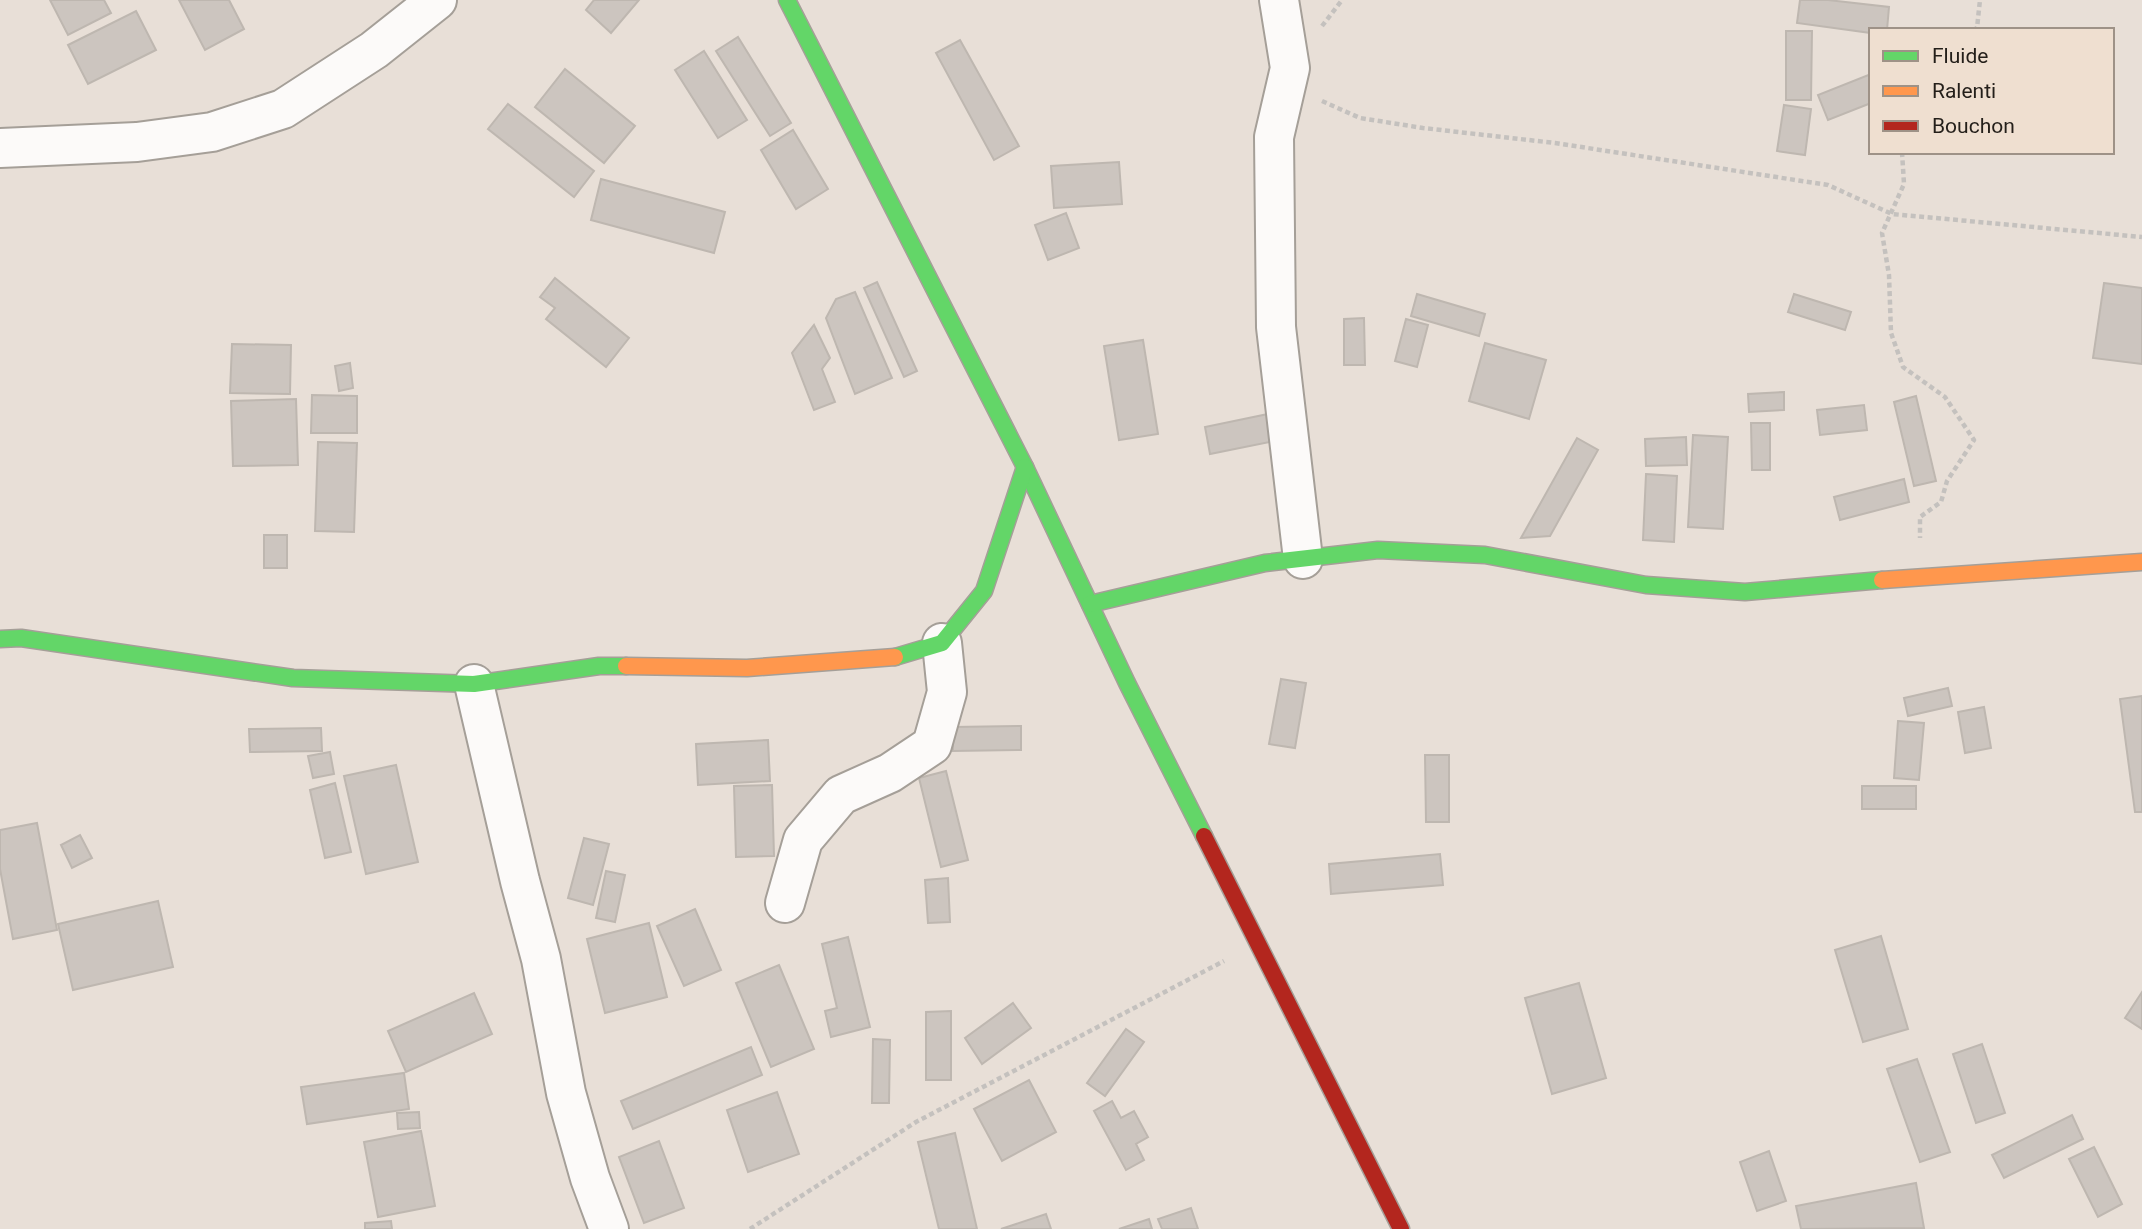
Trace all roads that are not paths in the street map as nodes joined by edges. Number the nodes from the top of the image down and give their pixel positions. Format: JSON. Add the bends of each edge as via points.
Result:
{"nodes":[{"id":1,"x":436,"y":0,"type":"edge"},
{"id":2,"x":787,"y":0,"type":"edge"},
{"id":3,"x":1279,"y":0,"type":"edge"},
{"id":4,"x":0,"y":148,"type":"edge"},
{"id":5,"x":1025,"y":467,"type":"junction"},
{"id":6,"x":1303,"y":559,"type":"junction"},
{"id":7,"x":2142,"y":562,"type":"edge"},
{"id":8,"x":1090,"y":604,"type":"junction"},
{"id":9,"x":0,"y":639,"type":"edge"},
{"id":10,"x":942,"y":643,"type":"junction"},
{"id":11,"x":474,"y":684,"type":"junction"},
{"id":12,"x":785,"y":903,"type":"dead end"},
{"id":13,"x":608,"y":1229,"type":"edge"},
{"id":14,"x":1401,"y":1229,"type":"edge"}],
"edges":[{"from":1,"to":4,"type":"street","via":[[374,50],[283,108],[199,134],[137,142]]},
{"from":2,"to":5,"type":"street"},
{"from":3,"to":6,"type":"street","via":[[1290,68],[1274,137],[1276,327]]},
{"from":5,"to":8,"type":"street"},
{"from":5,"to":10,"type":"street","via":[[984,591]]},
{"from":6,"to":7,"type":"street","via":[[1378,550],[1485,555],[1646,585],[1745,592]]},
{"from":6,"to":8,"type":"street","via":[[1265,563]]},
{"from":8,"to":14,"type":"street"},
{"from":9,"to":11,"type":"street","via":[[21,638],[293,678]]},
{"from":10,"to":11,"type":"street","via":[[889,659],[747,668],[599,666]]},
{"from":10,"to":12,"type":"street","via":[[947,692],[932,745],[890,773],[841,795],[803,840]]},
{"from":11,"to":13,"type":"street","via":[[541,958],[566,1093]]}]}
